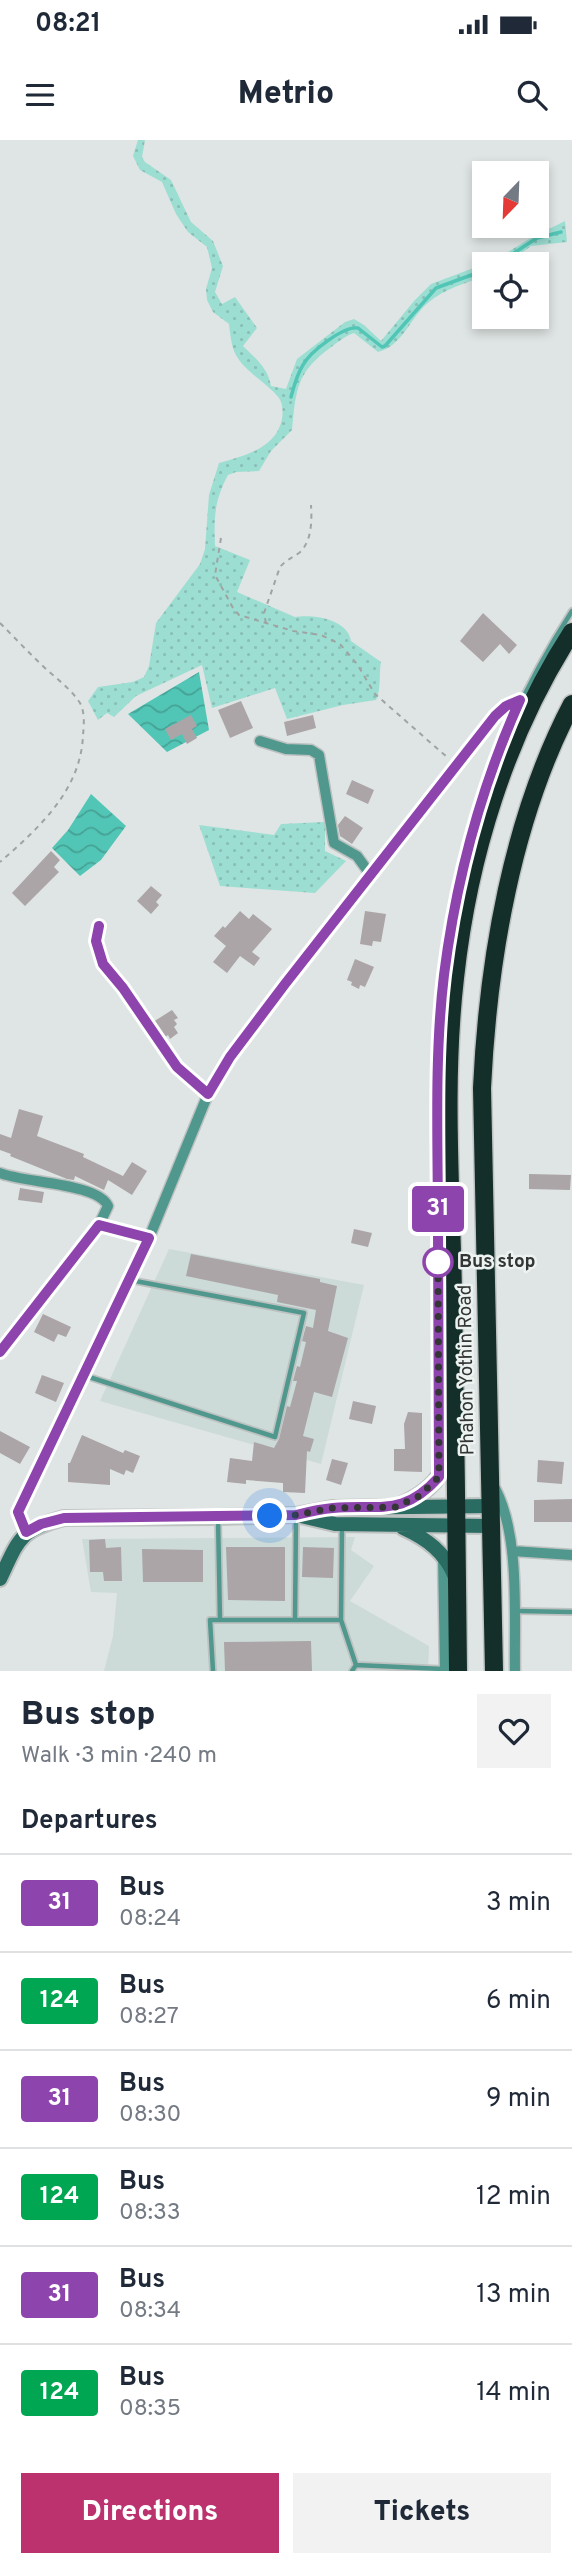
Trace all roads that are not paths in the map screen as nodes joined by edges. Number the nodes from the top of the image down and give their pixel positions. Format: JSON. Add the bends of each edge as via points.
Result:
{"nodes":[{"id":1,"x":572,"y":611,"type":"edge"},
{"id":2,"x":572,"y":632,"type":"edge"},
{"id":3,"x":528,"y":697,"type":"junction"},
{"id":4,"x":572,"y":704,"type":"edge"},
{"id":5,"x":260,"y":741,"type":"dead end"},
{"id":6,"x":370,"y":874,"type":"junction"},
{"id":7,"x":99,"y":926,"type":"dead end"},
{"id":8,"x":208,"y":1094,"type":"junction"},
{"id":9,"x":0,"y":1173,"type":"edge"},
{"id":10,"x":99,"y":1225,"type":"junction"},
{"id":11,"x":149,"y":1238,"type":"junction"},
{"id":12,"x":129,"y":1280,"type":"junction"},
{"id":13,"x":0,"y":1352,"type":"edge"},
{"id":14,"x":83,"y":1375,"type":"junction"},
{"id":15,"x":456,"y":1439,"type":"junction"},
{"id":16,"x":439,"y":1477,"type":"junction"},
{"id":17,"x":490,"y":1480,"type":"junction"},
{"id":18,"x":457,"y":1506,"type":"junction"},
{"id":19,"x":491,"y":1506,"type":"junction"},
{"id":20,"x":396,"y":1507,"type":"junction"},
{"id":21,"x":296,"y":1515,"type":"junction"},
{"id":22,"x":218,"y":1517,"type":"junction"},
{"id":23,"x":342,"y":1524,"type":"junction"},
{"id":24,"x":397,"y":1525,"type":"junction"},
{"id":25,"x":457,"y":1526,"type":"junction"},
{"id":26,"x":491,"y":1526,"type":"junction"},
{"id":27,"x":26,"y":1532,"type":"junction"},
{"id":28,"x":512,"y":1551,"type":"junction"},
{"id":29,"x":443,"y":1555,"type":"junction"},
{"id":30,"x":572,"y":1555,"type":"edge"},
{"id":31,"x":0,"y":1579,"type":"edge"},
{"id":32,"x":457,"y":1581,"type":"junction"},
{"id":33,"x":514,"y":1611,"type":"junction"},
{"id":34,"x":572,"y":1612,"type":"edge"},
{"id":35,"x":220,"y":1620,"type":"junction"},
{"id":36,"x":295,"y":1620,"type":"junction"},
{"id":37,"x":341,"y":1620,"type":"junction"},
{"id":38,"x":356,"y":1665,"type":"junction"},
{"id":39,"x":451,"y":1670,"type":"edge"},
{"id":40,"x":213,"y":1671,"type":"edge"},
{"id":41,"x":352,"y":1671,"type":"edge"},
{"id":42,"x":494,"y":1671,"type":"edge"},
{"id":43,"x":515,"y":1671,"type":"edge"}],
"edges":[{"from":1,"to":3,"type":"lane"},
{"from":2,"to":3,"type":"highway","name":"Phahon Yothin Road"},
{"from":3,"to":6,"type":"street","via":[[495,716]]},
{"from":3,"to":15,"type":"highway","name":"Phahon Yothin Road","via":[[475,865],[455,977],[449,1093]]},
{"from":3,"to":16,"type":"lane","via":[[500,744],[483,794],[464,862],[444,976],[438,1093]]},
{"from":4,"to":17,"type":"highway","name":"Phahon Yothin Road","via":[[534,798],[508,883],[485,1024],[482,1088]]},
{"from":5,"to":6,"type":"street","via":[[319,755],[334,843],[356,856]]},
{"from":6,"to":8,"type":"street","via":[[238,1047]]},
{"from":7,"to":8,"type":"lane","via":[[96,941],[103,964],[177,1067]]},
{"from":8,"to":11,"type":"street"},
{"from":9,"to":10,"type":"street","via":[[99,1196],[108,1206]]},
{"from":10,"to":11,"type":"street"},
{"from":10,"to":13,"type":"street"},
{"from":11,"to":12,"type":"street"},
{"from":12,"to":14,"type":"street"},
{"from":12,"to":14,"type":"lane","via":[[304,1313],[275,1437]]},
{"from":14,"to":27,"type":"street","via":[[18,1512]]},
{"from":15,"to":16,"type":"main road"},
{"from":15,"to":18,"type":"highway","name":"Phahon Yothin Road"},
{"from":16,"to":20,"type":"main road","via":[[419,1496]]},
{"from":17,"to":19,"type":"highway","name":"Phahon Yothin Road"},
{"from":17,"to":28,"type":"street","via":[[503,1500]]},
{"from":18,"to":19,"type":"main road"},
{"from":18,"to":20,"type":"main road"},
{"from":18,"to":25,"type":"highway","name":"Phahon Yothin Road"},
{"from":19,"to":26,"type":"highway","name":"Phahon Yothin Road"},
{"from":20,"to":21,"type":"main road","via":[[332,1508]]},
{"from":21,"to":22,"type":"main road"},
{"from":21,"to":23,"type":"main road"},
{"from":21,"to":36,"type":"lane"},
{"from":22,"to":27,"type":"main road","via":[[64,1518]]},
{"from":22,"to":35,"type":"lane"},
{"from":23,"to":24,"type":"main road"},
{"from":23,"to":37,"type":"lane"},
{"from":24,"to":25,"type":"main road"},
{"from":24,"to":29,"type":"main road","via":[[423,1537]]},
{"from":25,"to":26,"type":"main road"},
{"from":25,"to":32,"type":"highway","name":"Phahon Yothin Road"},
{"from":26,"to":42,"type":"highway","name":"Phahon Yothin Road"},
{"from":27,"to":31,"type":"main road"},
{"from":28,"to":30,"type":"street"},
{"from":28,"to":33,"type":"street"},
{"from":29,"to":32,"type":"main road"},
{"from":29,"to":39,"type":"street"},
{"from":32,"to":39,"type":"highway","name":"Phahon Yothin Road"},
{"from":33,"to":34,"type":"lane"},
{"from":33,"to":43,"type":"street"},
{"from":35,"to":36,"type":"lane"},
{"from":35,"to":40,"type":"lane","via":[[210,1620]]},
{"from":36,"to":37,"type":"lane"},
{"from":37,"to":38,"type":"lane"},
{"from":38,"to":39,"type":"lane"},
{"from":38,"to":41,"type":"lane"}]}
